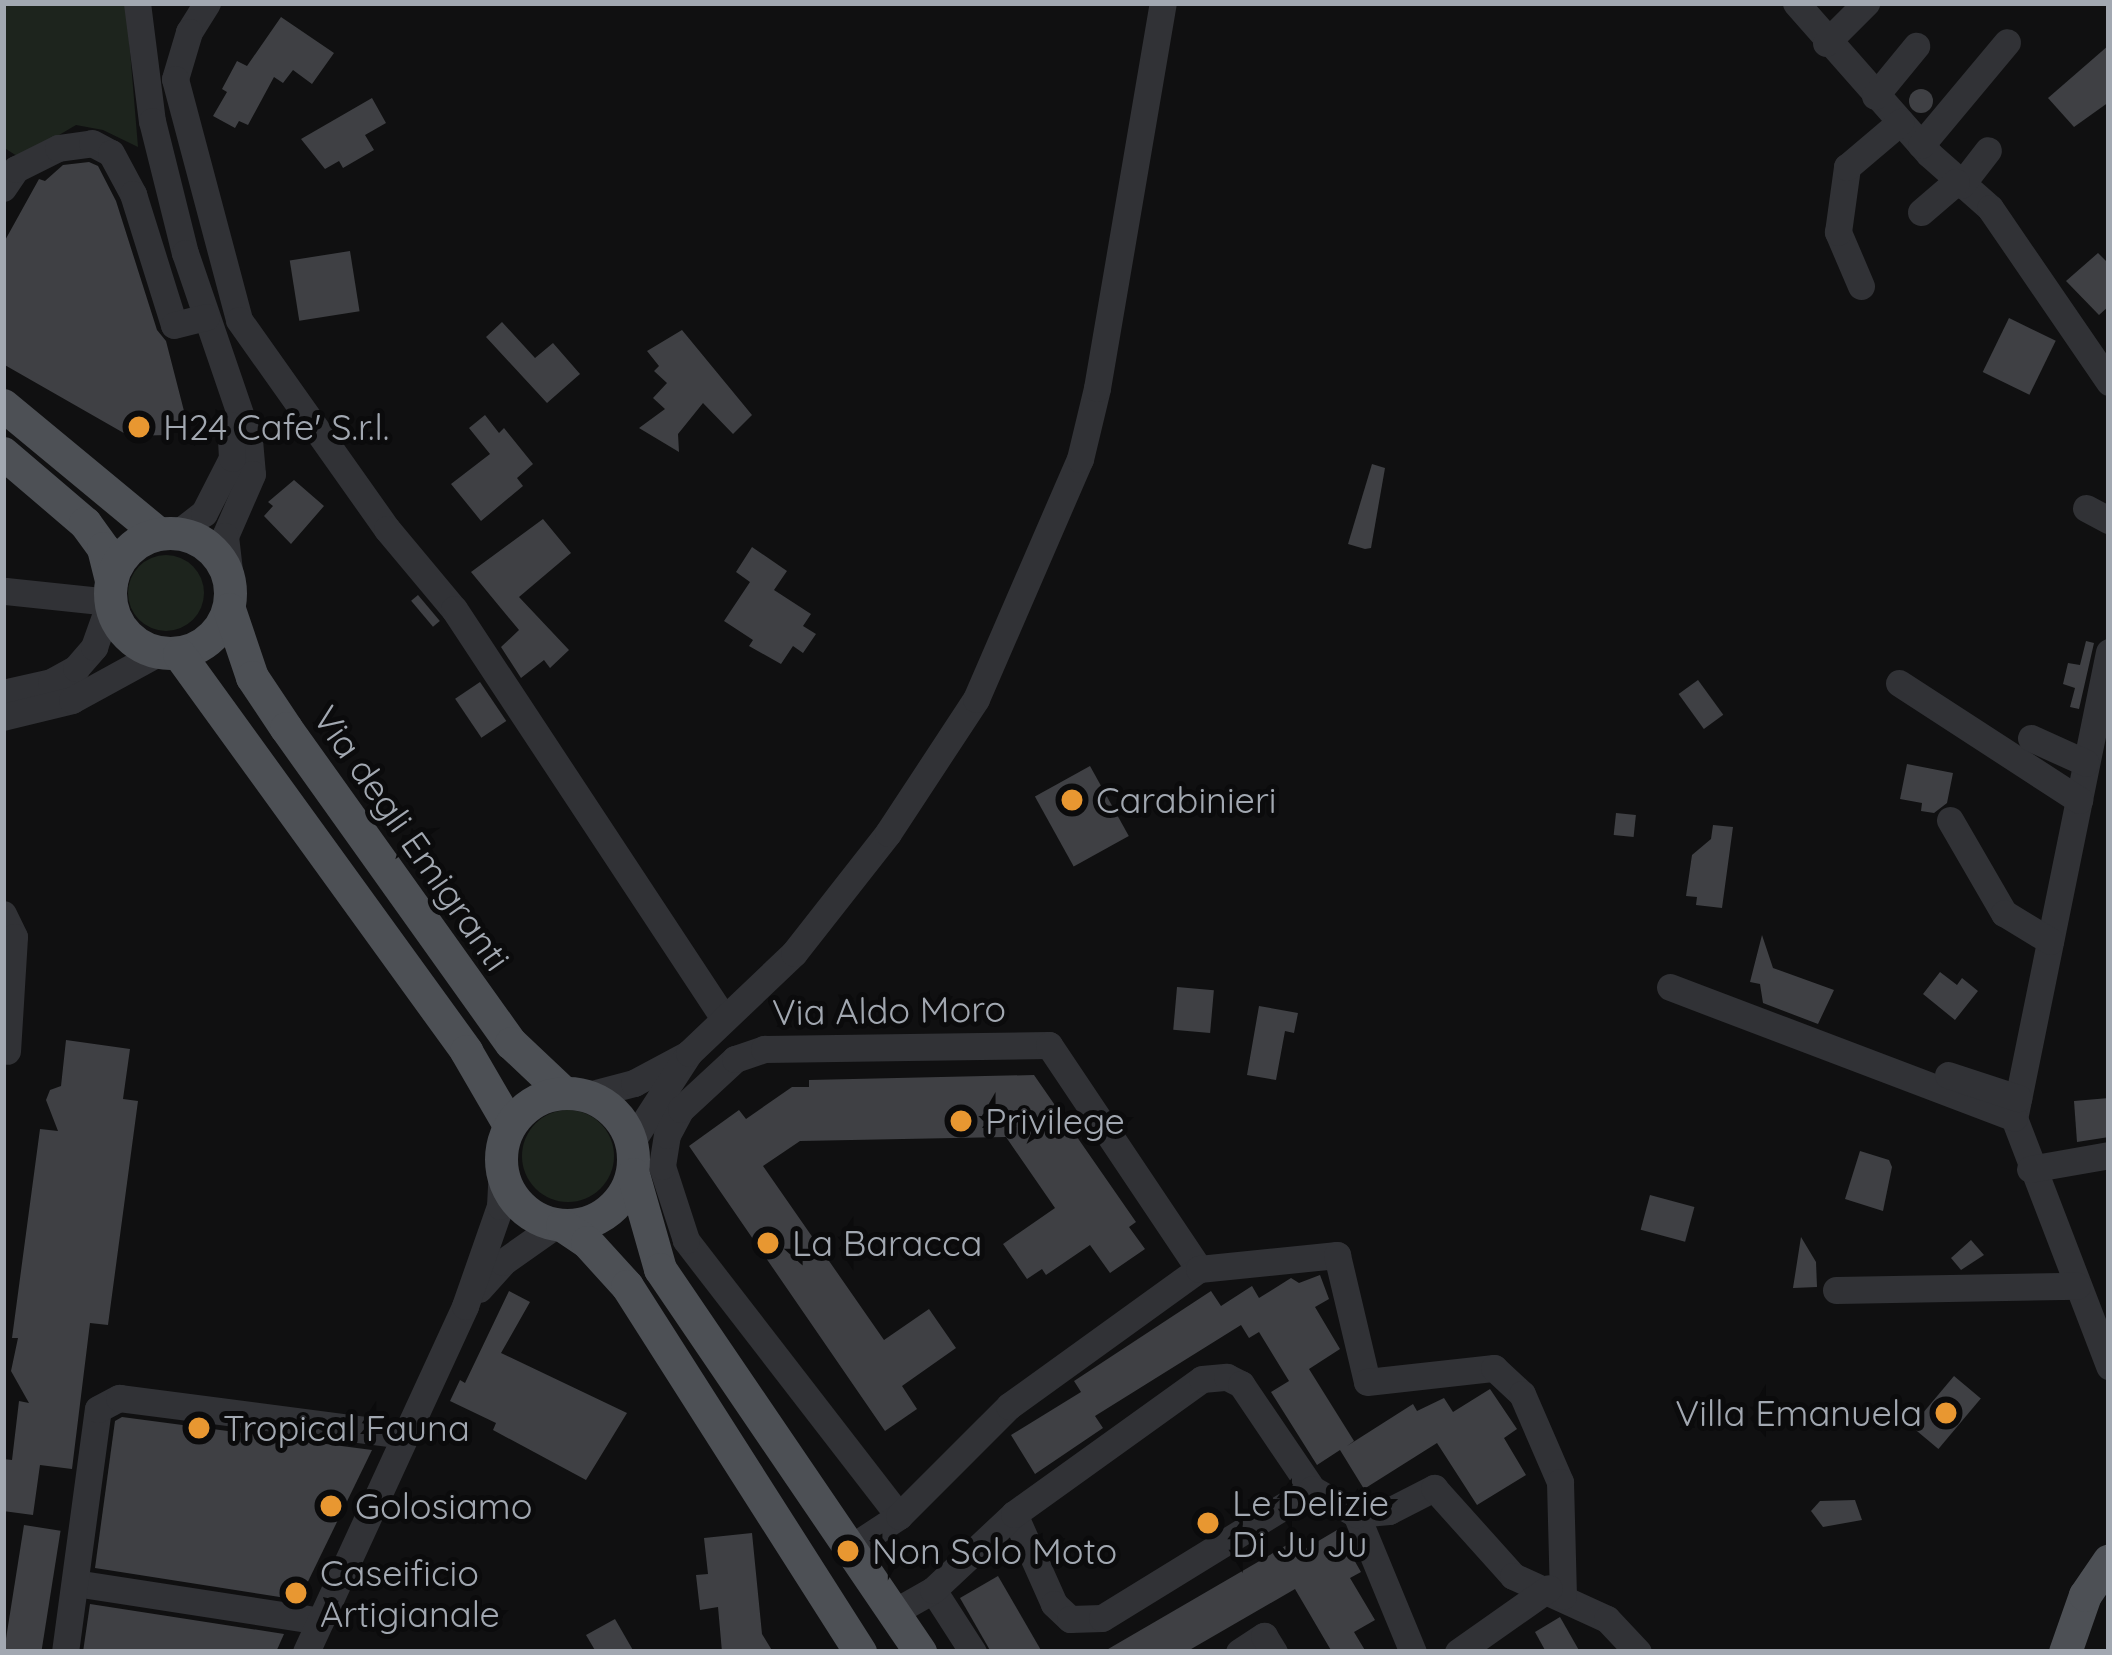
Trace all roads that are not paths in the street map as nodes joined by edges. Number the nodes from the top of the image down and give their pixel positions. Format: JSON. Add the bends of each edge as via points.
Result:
{"nodes":[{"id":1,"x":136,"y":3,"type":"edge"},
{"id":2,"x":208,"y":3,"type":"edge"},
{"id":3,"x":1162,"y":3,"type":"edge"},
{"id":4,"x":1866,"y":3,"type":"edge"},
{"id":5,"x":1798,"y":4,"type":"edge"},
{"id":6,"x":2007,"y":42,"type":"dead end"},
{"id":7,"x":1826,"y":44,"type":"junction"},
{"id":8,"x":1916,"y":46,"type":"dead end"},
{"id":9,"x":1875,"y":96,"type":"junction"},
{"id":10,"x":1900,"y":122,"type":"junction"},
{"id":11,"x":1921,"y":145,"type":"junction"},
{"id":12,"x":1988,"y":150,"type":"dead end"},
{"id":13,"x":7,"y":172,"type":"edge"},
{"id":14,"x":1959,"y":183,"type":"junction"},
{"id":15,"x":1921,"y":212,"type":"dead end"},
{"id":16,"x":1861,"y":286,"type":"dead end"},
{"id":17,"x":206,"y":317,"type":"junction"},
{"id":18,"x":2109,"y":382,"type":"edge"},
{"id":19,"x":227,"y":385,"type":"junction"},
{"id":20,"x":3,"y":405,"type":"edge"},
{"id":21,"x":3,"y":454,"type":"edge"},
{"id":22,"x":168,"y":533,"type":"junction"},
{"id":23,"x":4,"y":588,"type":"edge"},
{"id":24,"x":111,"y":591,"type":"junction"},
{"id":25,"x":230,"y":598,"type":"junction"},
{"id":26,"x":2109,"y":652,"type":"edge"},
{"id":27,"x":168,"y":653,"type":"junction"},
{"id":28,"x":1899,"y":683,"type":"dead end"},
{"id":29,"x":3,"y":693,"type":"edge"},
{"id":30,"x":2103,"y":706,"type":"edge"},
{"id":31,"x":3,"y":717,"type":"edge"},
{"id":32,"x":2031,"y":738,"type":"dead end"},
{"id":33,"x":2086,"y":764,"type":"junction"},
{"id":34,"x":2078,"y":800,"type":"junction"},
{"id":35,"x":1950,"y":820,"type":"dead end"},
{"id":36,"x":3,"y":914,"type":"edge"},
{"id":37,"x":2057,"y":952,"type":"junction"},
{"id":38,"x":1670,"y":987,"type":"dead end"},
{"id":39,"x":724,"y":1018,"type":"junction"},
{"id":40,"x":689,"y":1053,"type":"junction"},
{"id":41,"x":4,"y":1057,"type":"edge"},
{"id":42,"x":1927,"y":1068,"type":"dead end"},
{"id":43,"x":576,"y":1094,"type":"junction"},
{"id":44,"x":2016,"y":1108,"type":"junction"},
{"id":45,"x":509,"y":1125,"type":"junction"},
{"id":46,"x":2109,"y":1155,"type":"edge"},
{"id":47,"x":632,"y":1157,"type":"junction"},
{"id":48,"x":2030,"y":1169,"type":"junction"},
{"id":49,"x":502,"y":1173,"type":"junction"},
{"id":50,"x":560,"y":1225,"type":"junction"},
{"id":51,"x":1199,"y":1269,"type":"junction"},
{"id":52,"x":2077,"y":1286,"type":"junction"},
{"id":53,"x":1836,"y":1290,"type":"dead end"},
{"id":54,"x":465,"y":1306,"type":"junction"},
{"id":55,"x":749,"y":1319,"type":"junction"},
{"id":56,"x":707,"y":1337,"type":"junction"},
{"id":57,"x":2109,"y":1366,"type":"edge"},
{"id":58,"x":405,"y":1435,"type":"junction"},
{"id":59,"x":1312,"y":1489,"type":"junction"},
{"id":60,"x":1013,"y":1514,"type":"junction"},
{"id":61,"x":1356,"y":1514,"type":"junction"},
{"id":62,"x":899,"y":1516,"type":"junction"},
{"id":63,"x":852,"y":1547,"type":"junction"},
{"id":64,"x":2109,"y":1560,"type":"edge"},
{"id":65,"x":74,"y":1582,"type":"junction"},
{"id":66,"x":933,"y":1590,"type":"junction"},
{"id":67,"x":1556,"y":1592,"type":"junction"},
{"id":68,"x":896,"y":1611,"type":"junction"},
{"id":69,"x":320,"y":1621,"type":"junction"},
{"id":70,"x":64,"y":1652,"type":"edge"},
{"id":71,"x":306,"y":1652,"type":"edge"},
{"id":72,"x":860,"y":1652,"type":"edge"},
{"id":73,"x":920,"y":1652,"type":"edge"},
{"id":74,"x":973,"y":1652,"type":"edge"},
{"id":75,"x":1239,"y":1652,"type":"edge"},
{"id":76,"x":1274,"y":1652,"type":"edge"},
{"id":77,"x":1413,"y":1652,"type":"edge"},
{"id":78,"x":1458,"y":1652,"type":"edge"},
{"id":79,"x":1637,"y":1652,"type":"edge"},
{"id":80,"x":2065,"y":1652,"type":"edge"}],
"edges":[{"from":1,"to":17,"type":"street","via":[[152,121]]},
{"from":2,"to":39,"type":"street","via":[[189,32],[176,79],[239,320],[387,529],[454,609]]},
{"from":3,"to":39,"type":"street","via":[[1097,388],[1080,459],[1035,566],[976,699],[888,833],[794,953]]},
{"from":4,"to":7,"type":"street"},
{"from":5,"to":7,"type":"street"},
{"from":6,"to":11,"type":"street"},
{"from":7,"to":9,"type":"street"},
{"from":8,"to":9,"type":"street"},
{"from":9,"to":10,"type":"street"},
{"from":10,"to":11,"type":"street"},
{"from":10,"to":16,"type":"street","via":[[1847,167],[1838,232]]},
{"from":11,"to":14,"type":"street"},
{"from":12,"to":14,"type":"street"},
{"from":13,"to":17,"type":"street","via":[[58,148],[92,142],[111,153],[134,194],[174,325]]},
{"from":14,"to":15,"type":"street"},
{"from":14,"to":18,"type":"street","via":[[1990,208]]},
{"from":17,"to":19,"type":"street"},
{"from":19,"to":22,"type":"street","via":[[232,458],[204,513]]},
{"from":19,"to":25,"type":"street","via":[[249,440],[252,474],[225,536]]},
{"from":20,"to":22,"type":"main road","name":"Via degli Emigranti"},
{"from":21,"to":24,"type":"main road","via":[[85,523],[103,548]]},
{"from":22,"to":24,"type":"main road","via":[[128,550]]},
{"from":22,"to":25,"type":"main road","name":"Via degli Emigranti","via":[[214,551]]},
{"from":23,"to":24,"type":"street"},
{"from":24,"to":27,"type":"main road","via":[[126,635]]},
{"from":24,"to":29,"type":"street","via":[[94,647],[76,668]]},
{"from":25,"to":27,"type":"main road","via":[[211,639]]},
{"from":25,"to":43,"type":"main road","name":"Via degli Emigranti","via":[[252,677],[286,728],[511,1043]]},
{"from":26,"to":30,"type":"street"},
{"from":27,"to":31,"type":"street","via":[[72,700]]},
{"from":27,"to":45,"type":"main road","via":[[466,1051]]},
{"from":28,"to":34,"type":"street"},
{"from":30,"to":33,"type":"street"},
{"from":32,"to":33,"type":"street"},
{"from":33,"to":34,"type":"street"},
{"from":34,"to":37,"type":"street"},
{"from":35,"to":37,"type":"street","via":[[2004,913]]},
{"from":36,"to":41,"type":"street","via":[[14,937]]},
{"from":37,"to":44,"type":"street"},
{"from":38,"to":44,"type":"street"},
{"from":39,"to":40,"type":"street"},
{"from":40,"to":43,"type":"street","via":[[634,1083]]},
{"from":40,"to":47,"type":"street"},
{"from":42,"to":44,"type":"street"},
{"from":43,"to":45,"type":"main road","via":[[542,1097]]},
{"from":43,"to":47,"type":"main road","via":[[608,1105]]},
{"from":44,"to":48,"type":"street"},
{"from":45,"to":49,"type":"main road"},
{"from":46,"to":48,"type":"street"},
{"from":47,"to":50,"type":"main road","via":[[614,1206],[581,1224]]},
{"from":47,"to":56,"type":"main road","via":[[660,1269]]},
{"from":48,"to":52,"type":"street"},
{"from":49,"to":50,"type":"main road","via":[[521,1207]]},
{"from":49,"to":54,"type":"street","via":[[500,1206]]},
{"from":50,"to":54,"type":"street","via":[[503,1262]]},
{"from":50,"to":72,"type":"main road","via":[[627,1286]]},
{"from":51,"to":55,"type":"street","name":"Via Aldo Moro","via":[[1049,1046],[764,1049],[735,1059],[681,1109],[662,1166],[686,1240]]},
{"from":51,"to":62,"type":"street","via":[[1009,1406]]},
{"from":51,"to":67,"type":"street","via":[[1337,1255],[1367,1382],[1494,1368],[1522,1394],[1560,1482]]},
{"from":52,"to":53,"type":"street"},
{"from":52,"to":57,"type":"street"},
{"from":54,"to":58,"type":"street"},
{"from":55,"to":56,"type":"street"},
{"from":55,"to":62,"type":"street","name":"Via Aldo Moro"},
{"from":56,"to":63,"type":"main road"},
{"from":58,"to":65,"type":"street","via":[[119,1398],[98,1408]]},
{"from":58,"to":69,"type":"street"},
{"from":59,"to":60,"type":"street","via":[[1102,1618],[1070,1619],[1054,1604]]},
{"from":59,"to":60,"type":"street","via":[[1241,1384],[1202,1379]]},
{"from":59,"to":61,"type":"street"},
{"from":60,"to":66,"type":"street"},
{"from":61,"to":67,"type":"street","via":[[1389,1511],[1434,1488],[1513,1576]]},
{"from":61,"to":77,"type":"street"},
{"from":62,"to":63,"type":"street"},
{"from":63,"to":68,"type":"main road"},
{"from":64,"to":80,"type":"main road","via":[[2085,1595]]},
{"from":65,"to":69,"type":"street"},
{"from":65,"to":70,"type":"street"},
{"from":66,"to":68,"type":"street"},
{"from":66,"to":74,"type":"street"},
{"from":67,"to":78,"type":"street"},
{"from":67,"to":79,"type":"street","via":[[1607,1619]]},
{"from":68,"to":73,"type":"main road"},
{"from":69,"to":71,"type":"street"},
{"from":75,"to":76,"type":"street","via":[[1264,1636]]}]}
